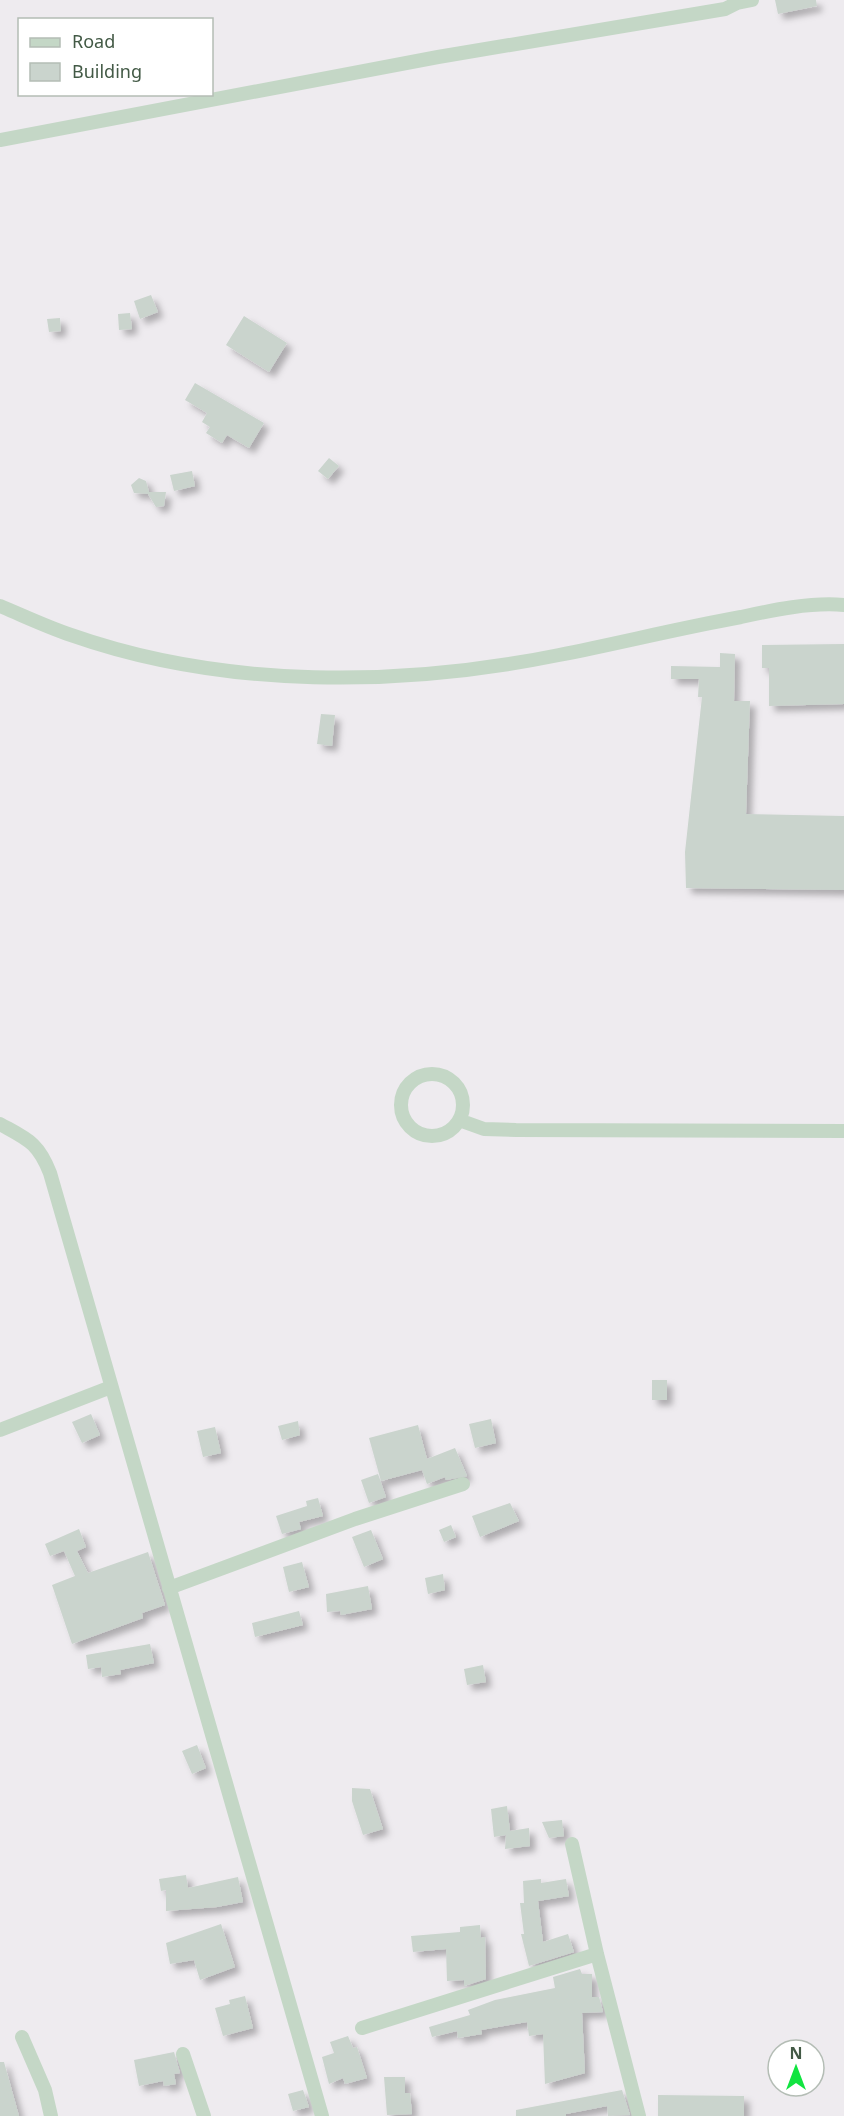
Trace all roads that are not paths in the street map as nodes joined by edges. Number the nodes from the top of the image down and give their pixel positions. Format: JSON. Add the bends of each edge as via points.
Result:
{"nodes":[{"id":1,"x":752,"y":0,"type":"edge"},
{"id":2,"x":737,"y":2,"type":"edge"},
{"id":3,"x":0,"y":140,"type":"edge"},
{"id":4,"x":844,"y":605,"type":"edge"},
{"id":5,"x":0,"y":606,"type":"edge"},
{"id":6,"x":459,"y":1120,"type":"junction"},
{"id":7,"x":0,"y":1124,"type":"edge"},
{"id":8,"x":844,"y":1131,"type":"edge"},
{"id":9,"x":111,"y":1387,"type":"junction"},
{"id":10,"x":0,"y":1430,"type":"edge"},
{"id":11,"x":463,"y":1484,"type":"dead end"},
{"id":12,"x":169,"y":1588,"type":"junction"},
{"id":13,"x":572,"y":1844,"type":"dead end"},
{"id":14,"x":597,"y":1954,"type":"junction"},
{"id":15,"x":363,"y":2028,"type":"dead end"},
{"id":16,"x":22,"y":2037,"type":"dead end"},
{"id":17,"x":183,"y":2054,"type":"dead end"},
{"id":18,"x":51,"y":2116,"type":"edge"},
{"id":19,"x":204,"y":2116,"type":"edge"},
{"id":20,"x":322,"y":2116,"type":"edge"},
{"id":21,"x":639,"y":2116,"type":"edge"}],
"edges":[{"from":1,"to":2,"type":"street"},
{"from":2,"to":3,"type":"street","via":[[725,9],[438,57]]},
{"from":4,"to":5,"type":"street","via":[[768,612],[557,656],[381,678],[302,678],[139,654],[72,635]]},
{"from":6,"to":6,"type":"street","via":[[448,1132],[437,1136],[417,1132],[408,1126],[400,1107],[405,1087],[432,1073],[451,1080],[462,1096]]},
{"from":6,"to":8,"type":"street","via":[[484,1129],[516,1131]]},
{"from":7,"to":9,"type":"street","via":[[40,1149]]},
{"from":9,"to":10,"type":"street"},
{"from":9,"to":12,"type":"street"},
{"from":11,"to":12,"type":"street"},
{"from":12,"to":20,"type":"street"},
{"from":13,"to":14,"type":"street"},
{"from":14,"to":15,"type":"street"},
{"from":14,"to":21,"type":"street"},
{"from":16,"to":18,"type":"street","via":[[45,2090]]},
{"from":17,"to":19,"type":"street"}]}
